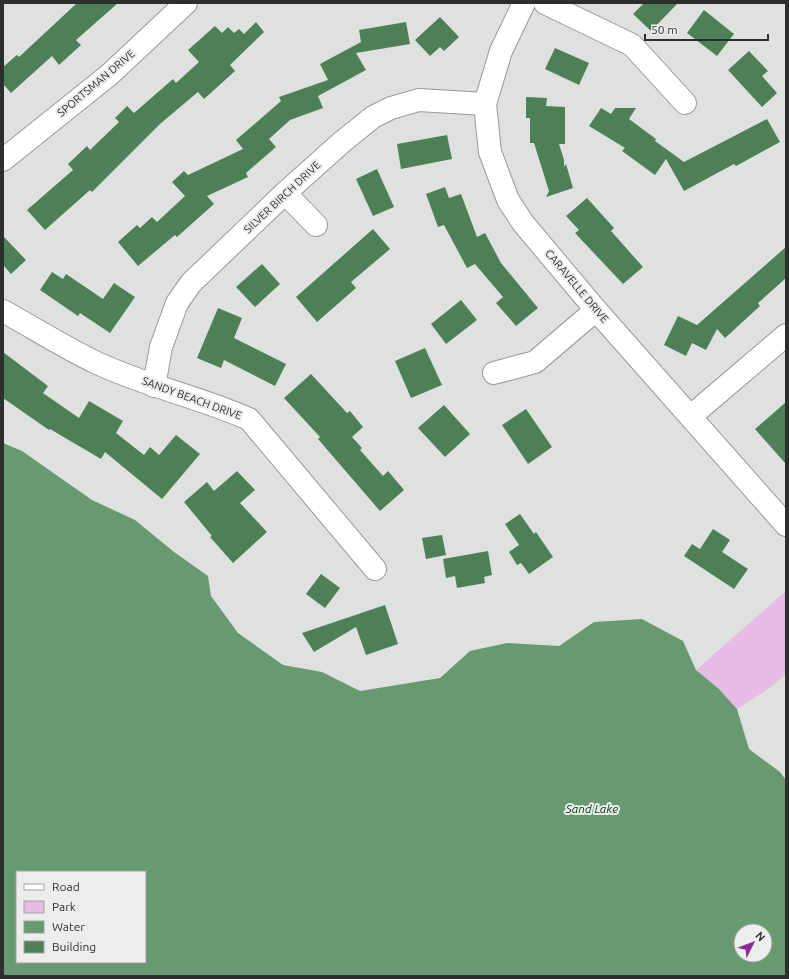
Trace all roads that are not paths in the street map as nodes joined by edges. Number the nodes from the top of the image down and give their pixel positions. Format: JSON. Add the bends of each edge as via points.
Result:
{"nodes":[{"id":1,"x":186,"y":3,"type":"edge"},
{"id":2,"x":524,"y":3,"type":"edge"},
{"id":3,"x":545,"y":3,"type":"edge"},
{"id":4,"x":685,"y":103,"type":"dead end"},
{"id":5,"x":485,"y":104,"type":"junction"},
{"id":6,"x":3,"y":160,"type":"edge"},
{"id":7,"x":285,"y":193,"type":"junction"},
{"id":8,"x":316,"y":225,"type":"dead end"},
{"id":9,"x":596,"y":310,"type":"junction"},
{"id":10,"x":3,"y":311,"type":"edge"},
{"id":11,"x":786,"y":335,"type":"edge"},
{"id":12,"x":494,"y":373,"type":"dead end"},
{"id":13,"x":154,"y":386,"type":"junction"},
{"id":14,"x":691,"y":416,"type":"junction"},
{"id":15,"x":786,"y":526,"type":"edge"},
{"id":16,"x":375,"y":569,"type":"dead end"}],
"edges":[{"from":1,"to":6,"type":"street","name":"SPORTSMAN DRIVE","via":[[109,75]]},
{"from":2,"to":5,"type":"street","name":"CARAVELLE DRIVE","via":[[501,51]]},
{"from":3,"to":4,"type":"street","via":[[632,45]]},
{"from":5,"to":7,"type":"street","name":"SILVER BIRCH DRIVE","via":[[419,100],[392,108],[373,117]]},
{"from":5,"to":9,"type":"street","name":"CARAVELLE DRIVE","via":[[490,152],[508,200],[523,223]]},
{"from":7,"to":8,"type":"street"},
{"from":7,"to":13,"type":"street","name":"SILVER BIRCH DRIVE","via":[[196,278],[176,303],[161,347]]},
{"from":9,"to":12,"type":"street","via":[[535,362]]},
{"from":9,"to":14,"type":"street","name":"CARAVELLE DRIVE"},
{"from":10,"to":13,"type":"street","name":"SANDY BEACH DRIVE","via":[[96,363]]},
{"from":11,"to":14,"type":"street"},
{"from":13,"to":16,"type":"street","name":"SANDY BEACH DRIVE","via":[[224,408],[249,419]]},
{"from":14,"to":15,"type":"street","name":"CARAVELLE DRIVE"}]}
